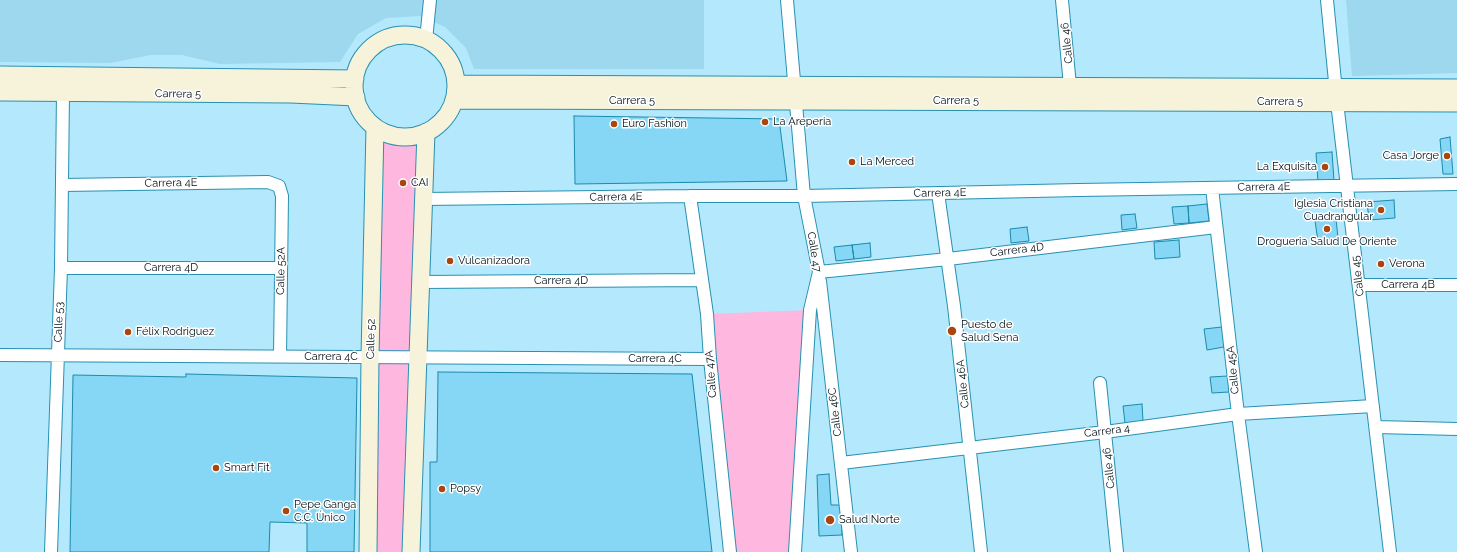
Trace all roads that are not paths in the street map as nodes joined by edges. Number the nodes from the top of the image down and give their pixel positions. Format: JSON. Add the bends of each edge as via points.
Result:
{"nodes":[{"id":1,"x":430,"y":0,"type":"edge"},
{"id":2,"x":787,"y":0,"type":"edge"},
{"id":3,"x":1062,"y":0,"type":"edge"},
{"id":4,"x":1327,"y":0,"type":"edge"},
{"id":5,"x":426,"y":40,"type":"junction"},
{"id":6,"x":0,"y":75,"type":"edge"},
{"id":7,"x":355,"y":79,"type":"junction"},
{"id":8,"x":156,"y":85,"type":"junction"},
{"id":9,"x":1070,"y":86,"type":"junction"},
{"id":10,"x":1457,"y":88,"type":"edge"},
{"id":11,"x":0,"y":92,"type":"edge"},
{"id":12,"x":455,"y":92,"type":"junction"},
{"id":13,"x":64,"y":93,"type":"junction"},
{"id":14,"x":795,"y":93,"type":"junction"},
{"id":15,"x":1336,"y":95,"type":"junction"},
{"id":16,"x":356,"y":97,"type":"junction"},
{"id":17,"x":1457,"y":102,"type":"edge"},
{"id":18,"x":375,"y":127,"type":"junction"},
{"id":19,"x":426,"y":132,"type":"junction"},
{"id":20,"x":1457,"y":184,"type":"edge"},
{"id":21,"x":62,"y":185,"type":"junction"},
{"id":22,"x":279,"y":186,"type":"joint"},
{"id":23,"x":1347,"y":186,"type":"junction"},
{"id":24,"x":1212,"y":188,"type":"junction"},
{"id":25,"x":938,"y":193,"type":"junction"},
{"id":26,"x":690,"y":196,"type":"junction"},
{"id":27,"x":804,"y":196,"type":"junction"},
{"id":28,"x":423,"y":199,"type":"junction"},
{"id":29,"x":1216,"y":227,"type":"junction"},
{"id":30,"x":948,"y":259,"type":"junction"},
{"id":31,"x":61,"y":268,"type":"junction"},
{"id":32,"x":281,"y":268,"type":"junction"},
{"id":33,"x":819,"y":272,"type":"junction"},
{"id":34,"x":702,"y":280,"type":"junction"},
{"id":35,"x":420,"y":282,"type":"junction"},
{"id":36,"x":1457,"y":284,"type":"edge"},
{"id":37,"x":1359,"y":285,"type":"junction"},
{"id":38,"x":0,"y":355,"type":"edge"},
{"id":39,"x":57,"y":355,"type":"junction"},
{"id":40,"x":280,"y":356,"type":"junction"},
{"id":41,"x":370,"y":357,"type":"junction"},
{"id":42,"x":418,"y":357,"type":"junction"},
{"id":43,"x":710,"y":359,"type":"junction"},
{"id":44,"x":1100,"y":383,"type":"dead end"},
{"id":45,"x":1373,"y":406,"type":"junction"},
{"id":46,"x":1238,"y":414,"type":"junction"},
{"id":47,"x":1376,"y":427,"type":"junction"},
{"id":48,"x":1457,"y":428,"type":"edge"},
{"id":49,"x":1105,"y":432,"type":"junction"},
{"id":50,"x":970,"y":447,"type":"junction"},
{"id":51,"x":840,"y":463,"type":"junction"},
{"id":52,"x":51,"y":552,"type":"edge"},
{"id":53,"x":368,"y":552,"type":"edge"},
{"id":54,"x":411,"y":552,"type":"edge"},
{"id":55,"x":730,"y":552,"type":"edge"},
{"id":56,"x":795,"y":552,"type":"edge"},
{"id":57,"x":851,"y":552,"type":"edge"},
{"id":58,"x":981,"y":552,"type":"edge"},
{"id":59,"x":1117,"y":552,"type":"edge"},
{"id":60,"x":1256,"y":552,"type":"edge"},
{"id":61,"x":1390,"y":552,"type":"edge"}],
"edges":[{"from":1,"to":5,"type":"street"},
{"from":2,"to":14,"type":"street","name":"Calle 47"},
{"from":3,"to":9,"type":"street","name":"Calle 46"},
{"from":4,"to":15,"type":"street","name":"Calle 45"},
{"from":5,"to":7,"type":"main road","via":[[406,35],[385,39],[368,51],[357,69]]},
{"from":5,"to":12,"type":"main road","via":[[444,53],[450,62],[454,73]]},
{"from":6,"to":8,"type":"main road","name":"Carrera 5"},
{"from":7,"to":8,"type":"main road","name":"Carrera 5"},
{"from":7,"to":16,"type":"main road"},
{"from":8,"to":13,"type":"main road","name":"Carrera 5"},
{"from":8,"to":16,"type":"main road","name":"Carrera 5"},
{"from":9,"to":14,"type":"main road","name":"Carrera 5"},
{"from":9,"to":15,"type":"main road","name":"Carrera 5"},
{"from":10,"to":15,"type":"main road","name":"Carrera 5"},
{"from":11,"to":13,"type":"main road","name":"Carrera 5"},
{"from":12,"to":14,"type":"main road","name":"Carrera 5"},
{"from":12,"to":19,"type":"main road","via":[[450,110],[444,119]]},
{"from":13,"to":21,"type":"street","name":"Calle 53"},
{"from":14,"to":15,"type":"main road","name":"Carrera 5"},
{"from":14,"to":27,"type":"street","name":"Calle 47"},
{"from":15,"to":17,"type":"main road","name":"Carrera 5"},
{"from":15,"to":23,"type":"street","name":"Calle 45"},
{"from":16,"to":18,"type":"main road","via":[[360,108]]},
{"from":18,"to":19,"type":"main road","via":[[400,136]]},
{"from":18,"to":41,"type":"main road","name":"Calle 52"},
{"from":19,"to":28,"type":"main road"},
{"from":20,"to":23,"type":"street","name":"Carrera 4E"},
{"from":21,"to":22,"type":"street","name":"Carrera 4E","via":[[268,182]]},
{"from":21,"to":31,"type":"street","name":"Calle 53"},
{"from":22,"to":32,"type":"street","name":"Calle 52A","via":[[282,196]]},
{"from":23,"to":24,"type":"street","name":"Carrera 4E"},
{"from":23,"to":37,"type":"street","name":"Calle 45"},
{"from":24,"to":25,"type":"street","name":"Carrera 4E"},
{"from":24,"to":29,"type":"street","name":"Calle 45A"},
{"from":25,"to":27,"type":"street","name":"Carrera 4E"},
{"from":25,"to":30,"type":"street","name":"Calle 46A"},
{"from":26,"to":27,"type":"street","name":"Carrera 4E"},
{"from":26,"to":28,"type":"street","name":"Carrera 4E"},
{"from":26,"to":34,"type":"street","name":"Calle 47A"},
{"from":27,"to":33,"type":"street","name":"Calle 47"},
{"from":28,"to":35,"type":"main road"},
{"from":29,"to":30,"type":"street","name":"Carrera 4D"},
{"from":29,"to":46,"type":"street","name":"Calle 45A"},
{"from":30,"to":33,"type":"street","name":"Carrera 4D"},
{"from":30,"to":50,"type":"street","name":"Calle 46A"},
{"from":31,"to":32,"type":"street","name":"Carrera 4D"},
{"from":31,"to":39,"type":"street","name":"Calle 53"},
{"from":32,"to":40,"type":"street","name":"Calle 52A"},
{"from":33,"to":51,"type":"street","name":"Calle 46C"},
{"from":33,"to":56,"type":"street","name":"Calle 47","via":[[810,310]]},
{"from":34,"to":35,"type":"street","name":"Carrera 4D"},
{"from":34,"to":43,"type":"street","name":"Calle 47A"},
{"from":35,"to":42,"type":"main road"},
{"from":36,"to":37,"type":"street","name":"Carrera 4B"},
{"from":37,"to":45,"type":"street","name":"Calle 45"},
{"from":38,"to":39,"type":"street","name":"Carrera 4C"},
{"from":39,"to":40,"type":"street","name":"Carrera 4C"},
{"from":39,"to":52,"type":"street","name":"Calle 53"},
{"from":40,"to":41,"type":"street","name":"Carrera 4C"},
{"from":41,"to":42,"type":"street","name":"Carrera 4C"},
{"from":41,"to":53,"type":"main road","name":"Calle 52"},
{"from":42,"to":43,"type":"street","name":"Carrera 4C"},
{"from":42,"to":54,"type":"main road"},
{"from":43,"to":55,"type":"street","name":"Calle 47A"},
{"from":44,"to":49,"type":"street","name":"Calle 46"},
{"from":45,"to":46,"type":"street","name":"Carrera 4"},
{"from":45,"to":47,"type":"street","name":"Calle 45"},
{"from":46,"to":49,"type":"street","name":"Carrera 4"},
{"from":46,"to":60,"type":"street","name":"Calle 45A"},
{"from":47,"to":48,"type":"street"},
{"from":47,"to":61,"type":"street","name":"Calle 45"},
{"from":49,"to":50,"type":"street","name":"Carrera 4"},
{"from":49,"to":59,"type":"street","name":"Calle 46"},
{"from":50,"to":51,"type":"street","name":"Carrera 4"},
{"from":50,"to":58,"type":"street","name":"Calle 46A"},
{"from":51,"to":57,"type":"street","name":"Calle 46C"}]}
